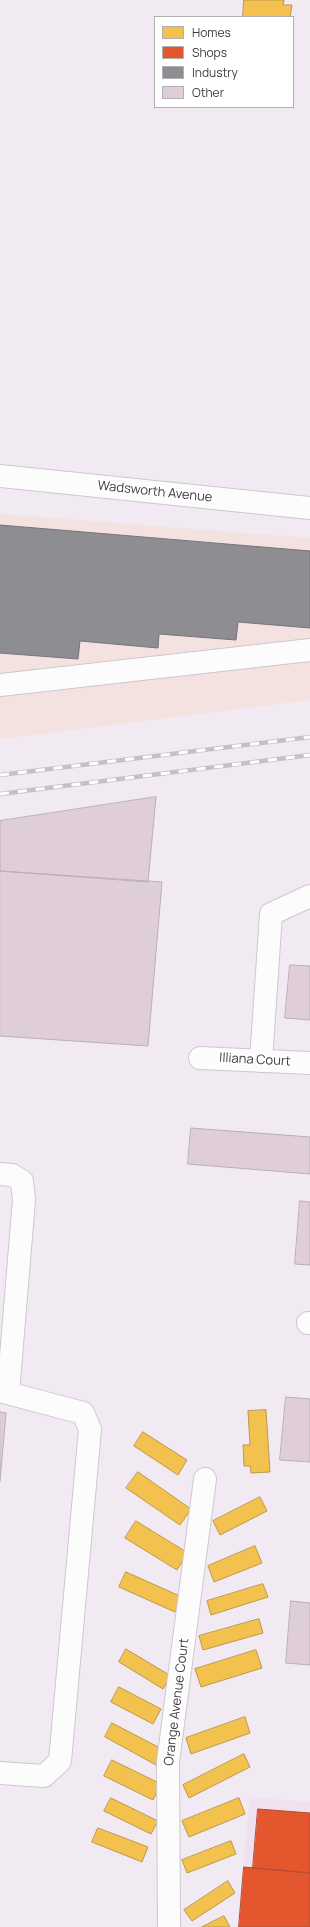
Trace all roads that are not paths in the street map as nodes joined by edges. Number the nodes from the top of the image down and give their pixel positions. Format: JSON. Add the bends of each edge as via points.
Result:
{"nodes":[{"id":1,"x":0,"y":476,"type":"edge"},
{"id":2,"x":310,"y":508,"type":"edge"},
{"id":3,"x":310,"y":650,"type":"edge"},
{"id":4,"x":0,"y":685,"type":"edge"},
{"id":5,"x":310,"y":896,"type":"edge"},
{"id":6,"x":200,"y":1058,"type":"dead end"},
{"id":7,"x":261,"y":1061,"type":"junction"},
{"id":8,"x":310,"y":1063,"type":"edge"},
{"id":9,"x":0,"y":1174,"type":"edge"},
{"id":10,"x":4,"y":1392,"type":"edge"},
{"id":11,"x":205,"y":1479,"type":"dead end"},
{"id":12,"x":0,"y":1773,"type":"edge"},
{"id":13,"x":169,"y":1927,"type":"edge"}],
"edges":[{"from":1,"to":2,"type":"street","name":"Wadsworth Avenue"},
{"from":3,"to":4,"type":"street"},
{"from":5,"to":7,"type":"street","via":[[271,914]]},
{"from":6,"to":7,"type":"street","name":"Illiana Court"},
{"from":7,"to":8,"type":"street","name":"Illiana Court"},
{"from":9,"to":10,"type":"street","via":[[12,1175],[22,1181],[24,1200]]},
{"from":10,"to":12,"type":"street","via":[[83,1413],[90,1429],[60,1761],[44,1776]]},
{"from":11,"to":13,"type":"street","name":"Orange Avenue Court","via":[[168,1762]]}]}
